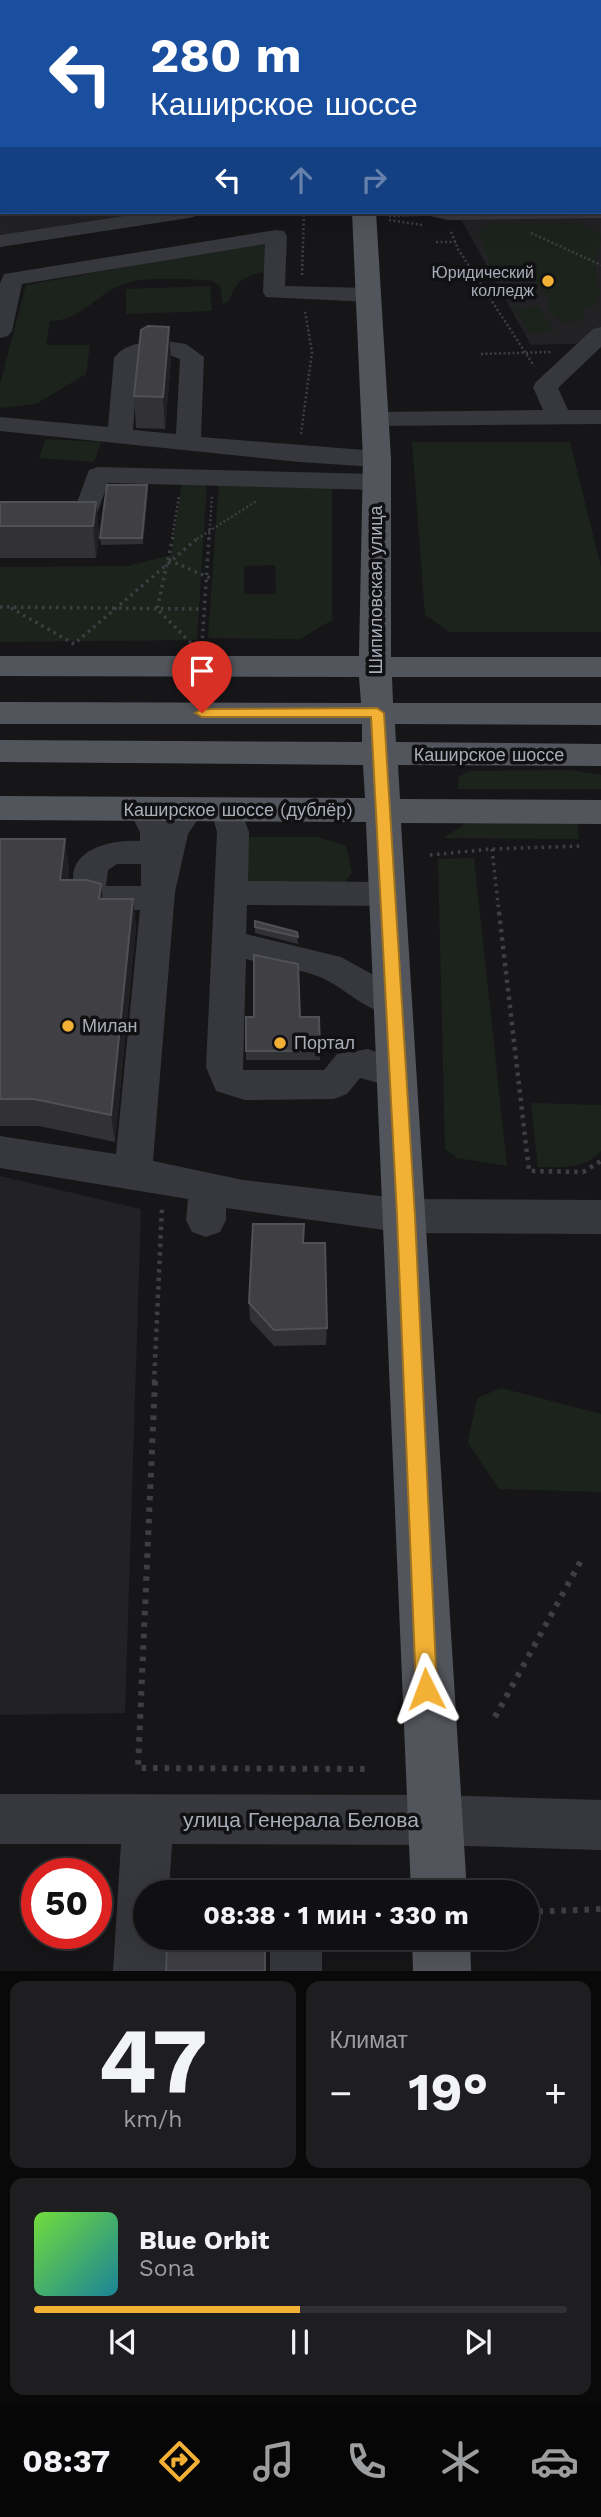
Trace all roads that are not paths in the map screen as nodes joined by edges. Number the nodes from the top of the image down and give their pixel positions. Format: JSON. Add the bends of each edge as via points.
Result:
{"nodes":[{"id":1,"x":176,"y":214,"type":"edge"},
{"id":2,"x":276,"y":214,"type":"edge"},
{"id":3,"x":448,"y":214,"type":"edge"},
{"id":4,"x":489,"y":214,"type":"edge"},
{"id":5,"x":374,"y":216,"type":"edge"},
{"id":6,"x":276,"y":236,"type":"junction"},
{"id":7,"x":0,"y":241,"type":"edge"},
{"id":8,"x":6,"y":280,"type":"edge"},
{"id":9,"x":369,"y":295,"type":"junction"},
{"id":10,"x":0,"y":331,"type":"edge"},
{"id":11,"x":601,"y":334,"type":"edge"},
{"id":12,"x":559,"y":418,"type":"junction"},
{"id":13,"x":374,"y":419,"type":"junction"},
{"id":14,"x":599,"y":421,"type":"edge"},
{"id":15,"x":0,"y":424,"type":"edge"},
{"id":16,"x":196,"y":433,"type":"junction"},
{"id":17,"x":120,"y":436,"type":"junction"},
{"id":18,"x":377,"y":471,"type":"junction"},
{"id":19,"x":0,"y":517,"type":"edge"},
{"id":20,"x":0,"y":666,"type":"edge"},
{"id":21,"x":601,"y":667,"type":"edge"},
{"id":22,"x":374,"y":668,"type":"junction"},
{"id":23,"x":0,"y":713,"type":"edge"},
{"id":24,"x":377,"y":713,"type":"junction"},
{"id":25,"x":601,"y":714,"type":"edge"},
{"id":26,"x":0,"y":751,"type":"edge"},
{"id":27,"x":380,"y":754,"type":"junction"},
{"id":28,"x":601,"y":755,"type":"edge"},
{"id":29,"x":0,"y":808,"type":"edge"},
{"id":30,"x":144,"y":809,"type":"junction"},
{"id":31,"x":188,"y":810,"type":"junction"},
{"id":32,"x":227,"y":810,"type":"junction"},
{"id":33,"x":384,"y":810,"type":"junction"},
{"id":34,"x":601,"y":812,"type":"edge"},
{"id":35,"x":67,"y":853,"type":"edge"},
{"id":36,"x":107,"y":853,"type":"junction"},
{"id":37,"x":155,"y":854,"type":"junction"},
{"id":38,"x":158,"y":892,"type":"junction"},
{"id":39,"x":231,"y":893,"type":"junction"},
{"id":40,"x":388,"y":894,"type":"junction"},
{"id":41,"x":229,"y":943,"type":"junction"},
{"id":42,"x":394,"y":1003,"type":"junction"},
{"id":43,"x":397,"y":1074,"type":"junction"},
{"id":44,"x":0,"y":1153,"type":"edge"},
{"id":45,"x":148,"y":1176,"type":"junction"},
{"id":46,"x":406,"y":1216,"type":"junction"},
{"id":47,"x":601,"y":1217,"type":"edge"},
{"id":48,"x":0,"y":1819,"type":"edge"},
{"id":49,"x":148,"y":1819,"type":"junction"},
{"id":50,"x":435,"y":1820,"type":"junction"},
{"id":51,"x":601,"y":1825,"type":"edge"},
{"id":52,"x":438,"y":1880,"type":"edge"},
{"id":53,"x":296,"y":1950,"type":"edge"},
{"id":54,"x":441,"y":1950,"type":"edge"},
{"id":55,"x":139,"y":1971,"type":"edge"},
{"id":56,"x":296,"y":1971,"type":"edge"},
{"id":57,"x":442,"y":1971,"type":"edge"}],
"edges":[{"from":1,"to":7,"type":"street"},
{"from":2,"to":6,"type":"street"},
{"from":3,"to":4,"type":"street"},
{"from":5,"to":9,"type":"main road","name":"Шипиловская улица"},
{"from":6,"to":8,"type":"street"},
{"from":6,"to":9,"type":"street","via":[[274,292]]},
{"from":8,"to":10,"type":"street"},
{"from":9,"to":13,"type":"main road","name":"Шипиловская улица"},
{"from":11,"to":12,"type":"street","via":[[545,387]]},
{"from":12,"to":13,"type":"street"},
{"from":12,"to":14,"type":"street"},
{"from":13,"to":18,"type":"main road","name":"Шипиловская улица"},
{"from":15,"to":17,"type":"street"},
{"from":16,"to":17,"type":"street"},
{"from":16,"to":17,"type":"street","via":[[192,357],[175,349],[143,349],[126,358]]},
{"from":16,"to":18,"type":"street"},
{"from":18,"to":19,"type":"street","via":[[291,480],[98,475],[83,521]]},
{"from":18,"to":22,"type":"main road","name":"Шипиловская улица"},
{"from":20,"to":22,"type":"main road"},
{"from":21,"to":22,"type":"main road"},
{"from":22,"to":24,"type":"main road","name":"Шипиловская улица"},
{"from":23,"to":24,"type":"main road"},
{"from":24,"to":25,"type":"main road"},
{"from":24,"to":27,"type":"main road","name":"Шипиловская улица"},
{"from":26,"to":27,"type":"main road","name":"Каширское шоссе"},
{"from":27,"to":28,"type":"main road","name":"Каширское шоссе"},
{"from":27,"to":33,"type":"main road","name":"Шипиловская улица"},
{"from":29,"to":30,"type":"main road","name":"Каширское шоссе (дублёр)"},
{"from":30,"to":31,"type":"main road","name":"Каширское шоссе (дублёр)"},
{"from":30,"to":37,"type":"street","via":[[156,832]]},
{"from":31,"to":32,"type":"main road","name":"Каширское шоссе (дублёр)"},
{"from":31,"to":38,"type":"street","via":[[172,832]]},
{"from":32,"to":33,"type":"main road","name":"Каширское шоссе (дублёр)"},
{"from":32,"to":39,"type":"street","via":[[233,832]]},
{"from":33,"to":34,"type":"main road","name":"Каширское шоссе (дублёр)"},
{"from":33,"to":40,"type":"main road","name":"Шипиловская улица"},
{"from":35,"to":36,"type":"street"},
{"from":36,"to":37,"type":"street"},
{"from":36,"to":38,"type":"street","via":[[90,870],[93,895],[142,898]]},
{"from":37,"to":38,"type":"street"},
{"from":38,"to":45,"type":"street"},
{"from":39,"to":40,"type":"street"},
{"from":39,"to":41,"type":"street"},
{"from":40,"to":42,"type":"main road","name":"Шипиловская улица"},
{"from":41,"to":42,"type":"street","via":[[328,966]]},
{"from":41,"to":43,"type":"street","via":[[224,1067],[229,1081],[245,1085],[334,1084],[350,1064],[368,1063]]},
{"from":42,"to":43,"type":"main road","name":"Шипиловская улица"},
{"from":43,"to":46,"type":"main road","name":"Шипиловская улица"},
{"from":44,"to":45,"type":"street"},
{"from":45,"to":46,"type":"street","via":[[207,1204],[243,1196]]},
{"from":46,"to":47,"type":"street"},
{"from":46,"to":50,"type":"main road","name":"Шипиловская улица"},
{"from":48,"to":49,"type":"street","name":"улица Генерала Белова"},
{"from":49,"to":50,"type":"street","name":"улица Генерала Белова"},
{"from":49,"to":55,"type":"street"},
{"from":50,"to":51,"type":"street","name":"улица Генерала Белова"},
{"from":50,"to":52,"type":"main road","name":"Шипиловская улица"},
{"from":53,"to":56,"type":"street"},
{"from":54,"to":57,"type":"main road"}]}
